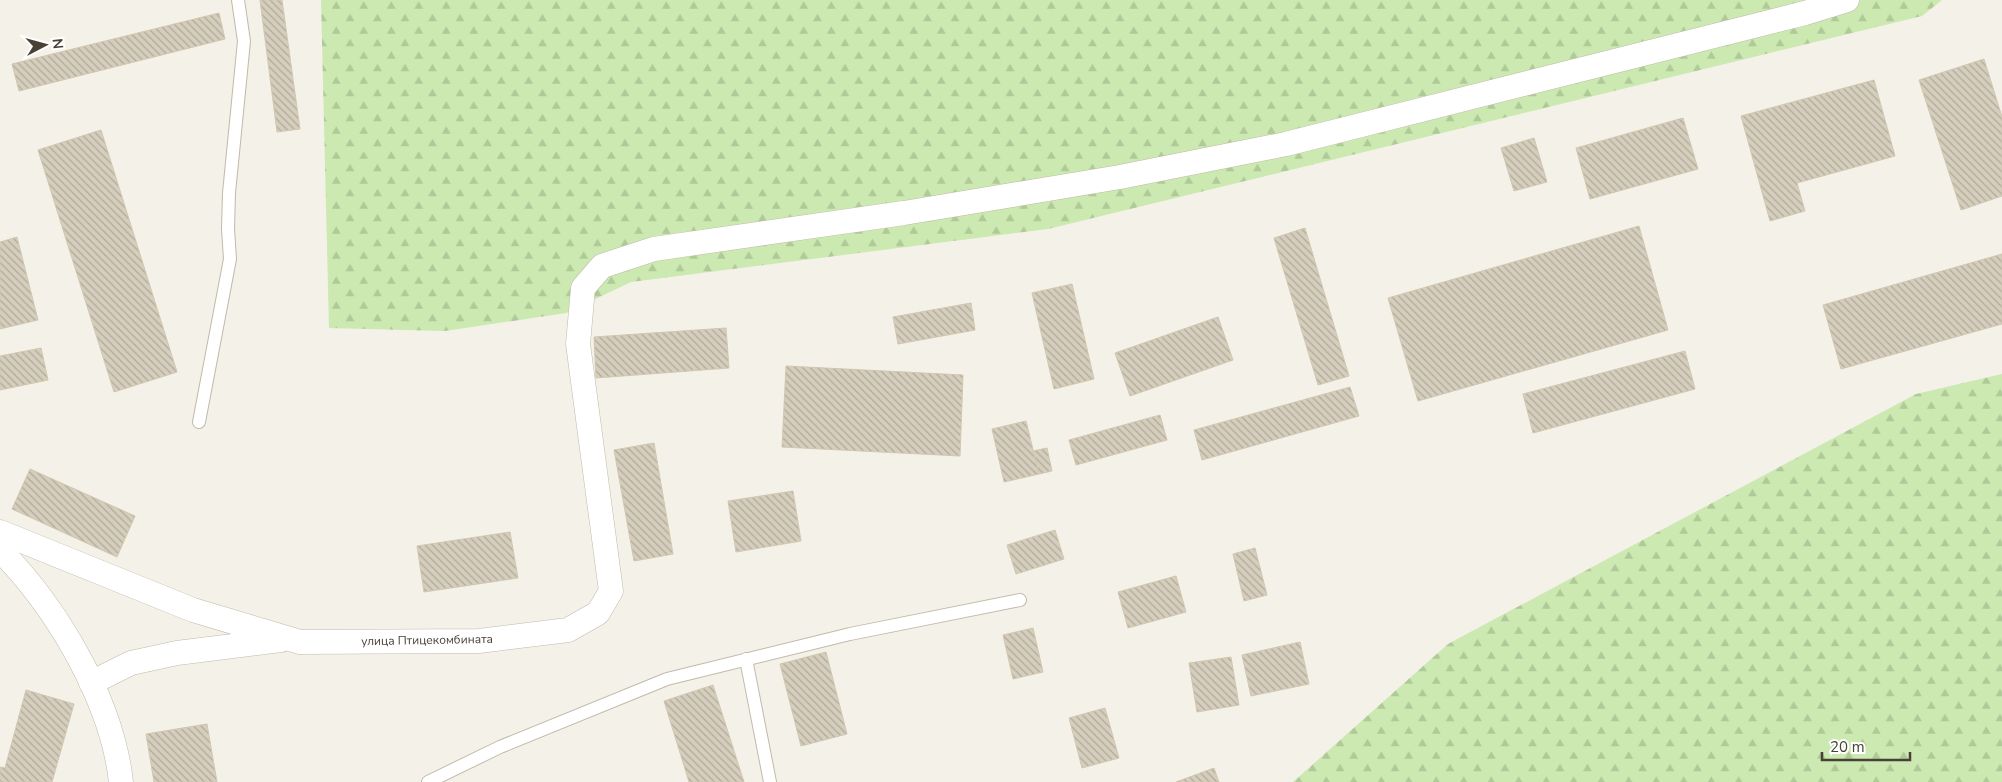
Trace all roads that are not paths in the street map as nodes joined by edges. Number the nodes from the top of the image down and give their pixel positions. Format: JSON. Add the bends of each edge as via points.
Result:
{"nodes":[{"id":1,"x":238,"y":0,"type":"edge"},
{"id":2,"x":1847,"y":0,"type":"edge"},
{"id":3,"x":199,"y":422,"type":"dead end"},
{"id":4,"x":0,"y":532,"type":"edge"},
{"id":5,"x":0,"y":550,"type":"edge"},
{"id":6,"x":1020,"y":600,"type":"dead end"},
{"id":7,"x":290,"y":638,"type":"junction"},
{"id":8,"x":746,"y":659,"type":"junction"},
{"id":9,"x":91,"y":683,"type":"junction"},
{"id":10,"x":121,"y":782,"type":"edge"},
{"id":11,"x":428,"y":782,"type":"edge"},
{"id":12,"x":770,"y":782,"type":"edge"}],
"edges":[{"from":1,"to":3,"type":"lane","via":[[244,41],[229,193],[230,259]]},
{"from":2,"to":7,"type":"street","name":"улица Птицекомбината","via":[[1286,144],[1081,184],[654,249],[602,266],[583,288],[578,344],[611,591],[598,613],[568,630],[479,642],[300,642]]},
{"from":4,"to":7,"type":"street","name":"улица Птицекомбината","via":[[193,610]]},
{"from":5,"to":9,"type":"street","via":[[22,572],[61,628]]},
{"from":6,"to":8,"type":"lane","via":[[850,634]]},
{"from":7,"to":9,"type":"street","via":[[131,663]]},
{"from":8,"to":11,"type":"lane","via":[[667,679],[500,747]]},
{"from":8,"to":12,"type":"lane"},
{"from":9,"to":10,"type":"street","via":[[104,712],[119,762]]}]}
